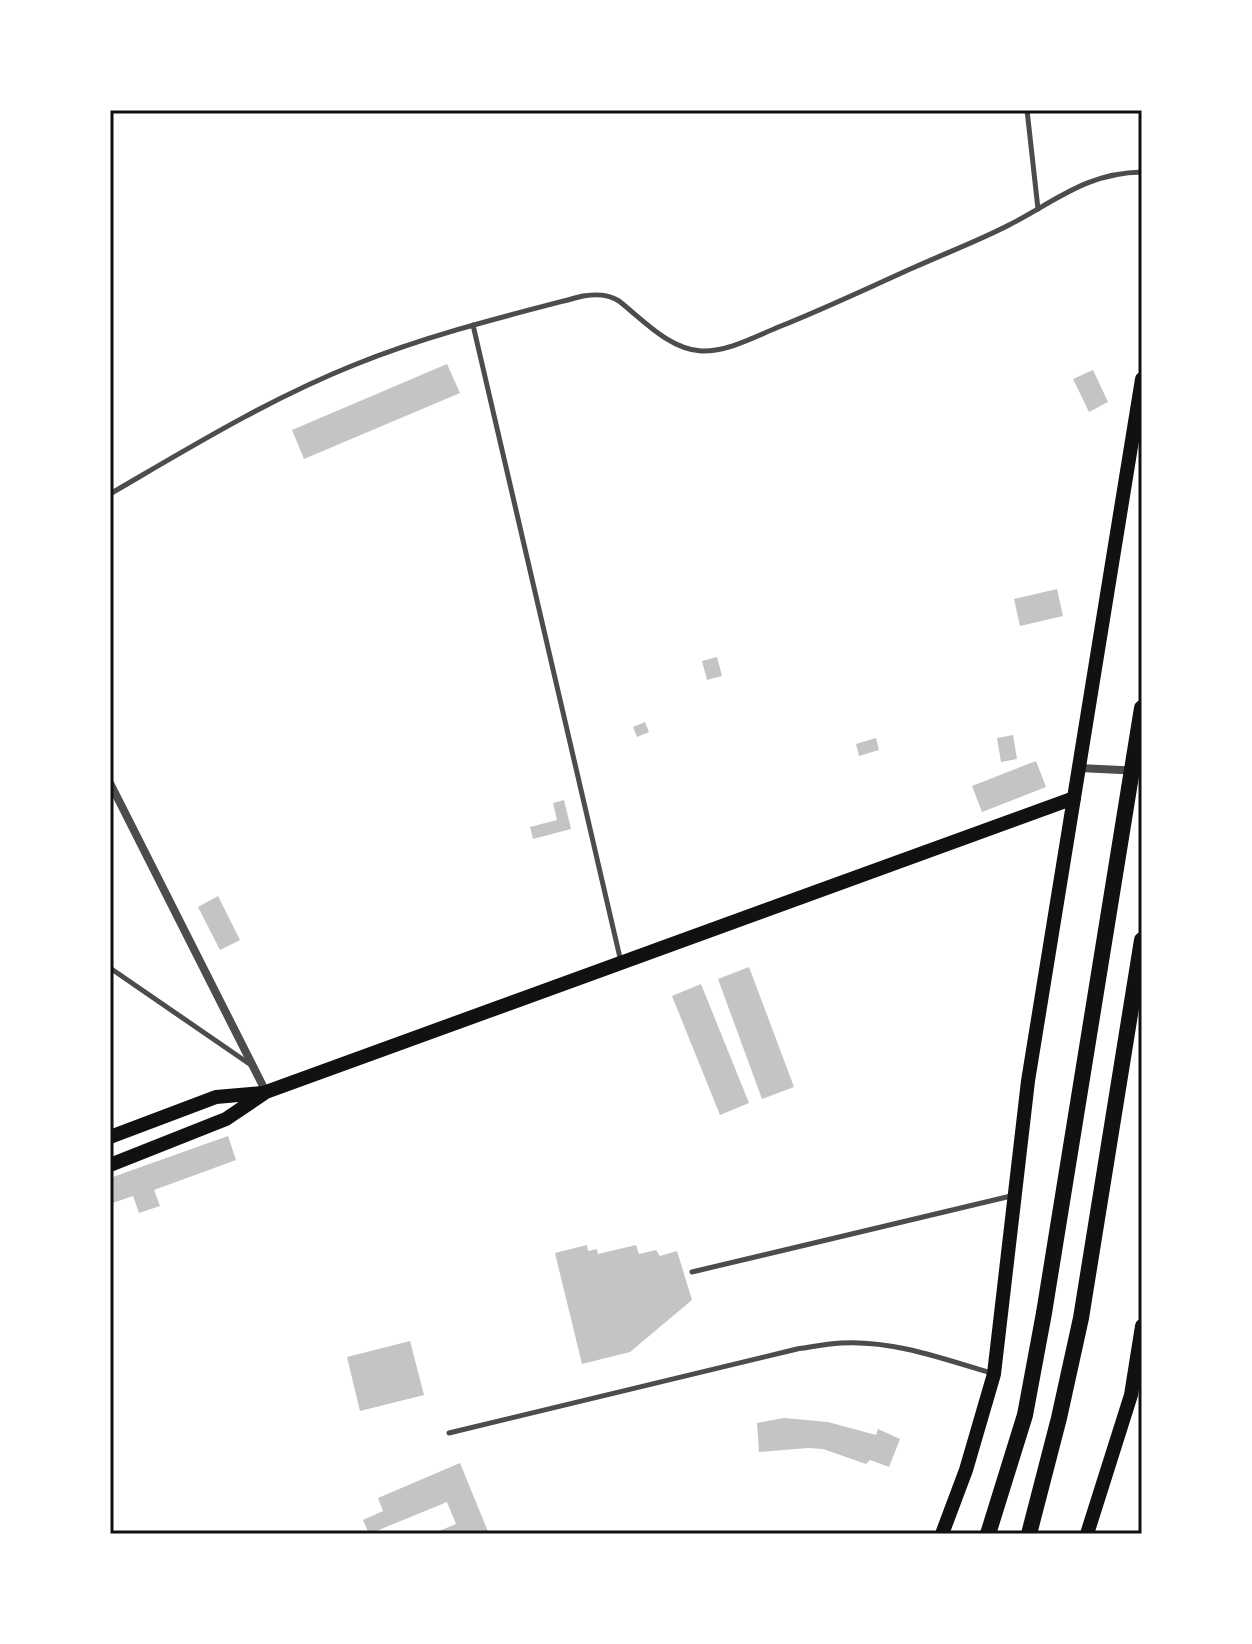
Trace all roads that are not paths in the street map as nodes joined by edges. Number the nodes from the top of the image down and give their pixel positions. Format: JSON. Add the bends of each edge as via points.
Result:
{"nodes":[{"id":1,"x":1027,"y":110,"type":"edge"},
{"id":2,"x":1142,"y":172,"type":"edge"},
{"id":3,"x":1038,"y":209,"type":"junction"},
{"id":4,"x":473,"y":325,"type":"junction"},
{"id":5,"x":1142,"y":379,"type":"edge"},
{"id":6,"x":110,"y":494,"type":"edge"},
{"id":7,"x":1142,"y":708,"type":"edge"},
{"id":8,"x":1079,"y":768,"type":"junction"},
{"id":9,"x":1142,"y":771,"type":"edge"},
{"id":10,"x":110,"y":783,"type":"edge"},
{"id":11,"x":1074,"y":798,"type":"junction"},
{"id":12,"x":1142,"y":940,"type":"edge"},
{"id":13,"x":621,"y":963,"type":"junction"},
{"id":14,"x":110,"y":968,"type":"edge"},
{"id":15,"x":253,"y":1066,"type":"junction"},
{"id":16,"x":266,"y":1092,"type":"junction"},
{"id":17,"x":110,"y":1137,"type":"edge"},
{"id":18,"x":110,"y":1165,"type":"edge"},
{"id":19,"x":1014,"y":1195,"type":"junction"},
{"id":20,"x":692,"y":1272,"type":"dead end"},
{"id":21,"x":1142,"y":1326,"type":"edge"},
{"id":22,"x":994,"y":1374,"type":"junction"},
{"id":23,"x":449,"y":1433,"type":"dead end"},
{"id":24,"x":942,"y":1534,"type":"edge"},
{"id":25,"x":988,"y":1534,"type":"edge"},
{"id":26,"x":1029,"y":1534,"type":"edge"},
{"id":27,"x":1087,"y":1534,"type":"edge"}],
"edges":[{"from":1,"to":3,"type":"lane"},
{"from":2,"to":3,"type":"lane","via":[[1105,175]]},
{"from":3,"to":4,"type":"lane","via":[[725,348],[702,351],[674,343],[619,301],[598,294]]},
{"from":4,"to":6,"type":"lane","via":[[352,365],[271,403]]},
{"from":4,"to":13,"type":"lane"},
{"from":5,"to":8,"type":"main road"},
{"from":7,"to":25,"type":"highway","via":[[1025,1415]]},
{"from":8,"to":9,"type":"street"},
{"from":8,"to":11,"type":"main road"},
{"from":10,"to":15,"type":"street"},
{"from":11,"to":13,"type":"main road"},
{"from":11,"to":19,"type":"main road"},
{"from":12,"to":26,"type":"highway","via":[[1081,1318]]},
{"from":13,"to":16,"type":"main road"},
{"from":14,"to":15,"type":"lane"},
{"from":15,"to":16,"type":"street"},
{"from":16,"to":17,"type":"main road","via":[[216,1097]]},
{"from":16,"to":18,"type":"main road","via":[[226,1119]]},
{"from":19,"to":20,"type":"lane"},
{"from":19,"to":22,"type":"main road"},
{"from":21,"to":27,"type":"main road","via":[[1131,1395]]},
{"from":22,"to":23,"type":"lane","via":[[911,1349],[843,1343],[797,1349]]},
{"from":22,"to":24,"type":"main road"}]}
